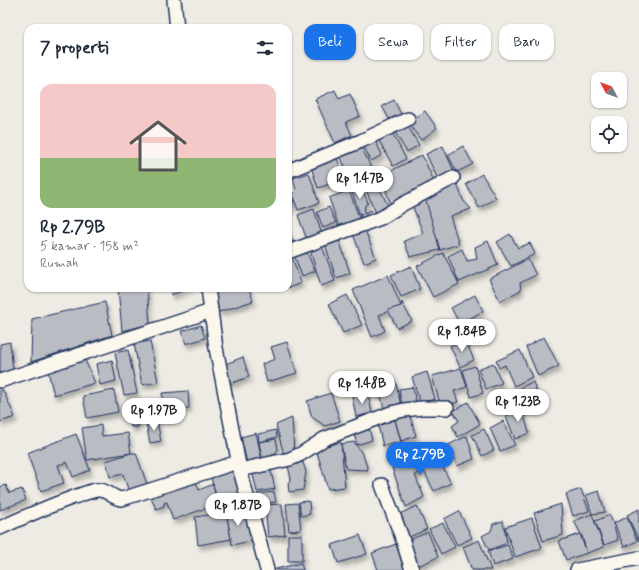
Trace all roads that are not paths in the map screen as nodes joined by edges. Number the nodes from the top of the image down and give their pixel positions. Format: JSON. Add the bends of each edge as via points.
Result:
{"nodes":[{"id":1,"x":174,"y":0,"type":"edge"},
{"id":2,"x":177,"y":24,"type":"edge"},
{"id":3,"x":408,"y":119,"type":"dead end"},
{"id":4,"x":292,"y":169,"type":"edge"},
{"id":5,"x":453,"y":178,"type":"dead end"},
{"id":6,"x":292,"y":251,"type":"edge"},
{"id":7,"x":209,"y":292,"type":"edge"},
{"id":8,"x":211,"y":311,"type":"junction"},
{"id":9,"x":0,"y":381,"type":"edge"},
{"id":10,"x":448,"y":408,"type":"dead end"},
{"id":11,"x":239,"y":466,"type":"junction"},
{"id":12,"x":382,"y":485,"type":"dead end"},
{"id":13,"x":0,"y":528,"type":"edge"},
{"id":14,"x":639,"y":558,"type":"edge"},
{"id":15,"x":267,"y":570,"type":"edge"},
{"id":16,"x":412,"y":570,"type":"edge"},
{"id":17,"x":577,"y":570,"type":"edge"}],
"edges":[{"from":1,"to":2,"type":"street"},
{"from":3,"to":4,"type":"street"},
{"from":5,"to":6,"type":"street","via":[[381,218]]},
{"from":7,"to":8,"type":"street"},
{"from":8,"to":9,"type":"street"},
{"from":8,"to":11,"type":"street"},
{"from":10,"to":11,"type":"street","via":[[422,408],[391,413],[324,440],[290,459]]},
{"from":11,"to":13,"type":"street","via":[[122,499],[113,497],[105,490],[91,491]]},
{"from":11,"to":15,"type":"street"},
{"from":12,"to":16,"type":"street","via":[[402,535]]},
{"from":14,"to":17,"type":"street"}]}
